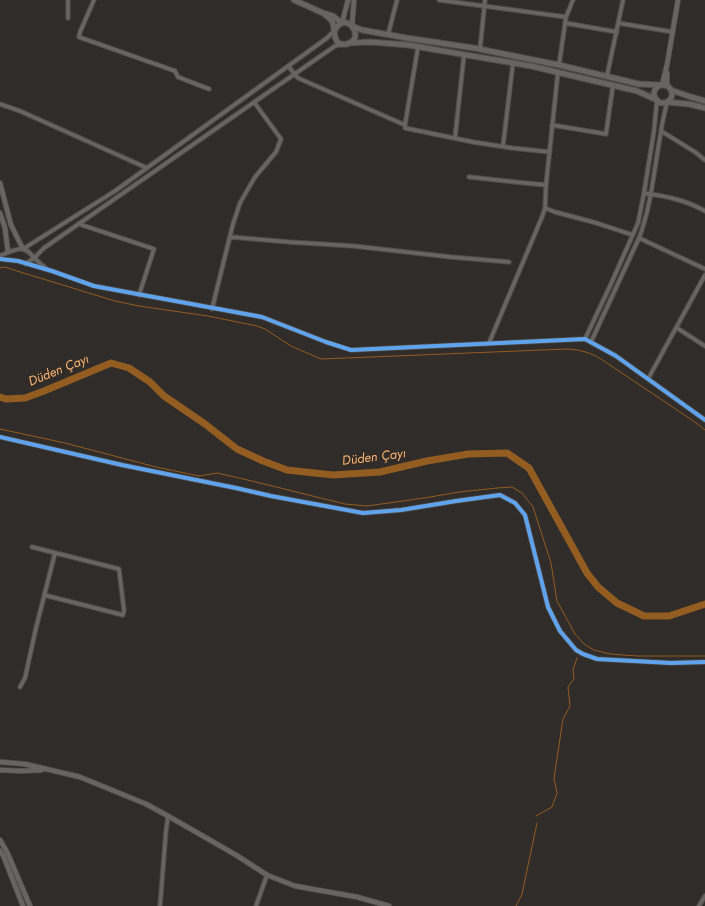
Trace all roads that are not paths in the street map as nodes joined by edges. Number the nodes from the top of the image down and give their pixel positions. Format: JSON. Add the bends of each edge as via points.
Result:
{"nodes":[{"id":1,"x":68,"y":0,"type":"edge"},
{"id":2,"x":94,"y":0,"type":"edge"},
{"id":3,"x":294,"y":0,"type":"edge"},
{"id":4,"x":348,"y":0,"type":"edge"},
{"id":5,"x":354,"y":0,"type":"edge"},
{"id":6,"x":397,"y":0,"type":"edge"},
{"id":7,"x":439,"y":0,"type":"edge"},
{"id":8,"x":485,"y":0,"type":"edge"},
{"id":9,"x":573,"y":0,"type":"edge"},
{"id":10,"x":623,"y":0,"type":"edge"},
{"id":11,"x":678,"y":0,"type":"edge"},
{"id":12,"x":484,"y":6,"type":"junction"},
{"id":13,"x":323,"y":13,"type":"junction"},
{"id":14,"x":566,"y":17,"type":"junction"},
{"id":15,"x":68,"y":18,"type":"dead end"},
{"id":16,"x":342,"y":23,"type":"junction"},
{"id":17,"x":565,"y":23,"type":"junction"},
{"id":18,"x":618,"y":24,"type":"junction"},
{"id":19,"x":352,"y":26,"type":"junction"},
{"id":20,"x":335,"y":30,"type":"junction"},
{"id":21,"x":617,"y":32,"type":"junction"},
{"id":22,"x":673,"y":32,"type":"junction"},
{"id":23,"x":388,"y":35,"type":"junction"},
{"id":24,"x":349,"y":43,"type":"junction"},
{"id":25,"x":343,"y":44,"type":"junction"},
{"id":26,"x":418,"y":47,"type":"junction"},
{"id":27,"x":480,"y":49,"type":"junction"},
{"id":28,"x":464,"y":55,"type":"junction"},
{"id":29,"x":513,"y":63,"type":"junction"},
{"id":30,"x":559,"y":65,"type":"junction"},
{"id":31,"x":288,"y":66,"type":"junction"},
{"id":32,"x":558,"y":72,"type":"junction"},
{"id":33,"x":295,"y":74,"type":"junction"},
{"id":34,"x":608,"y":76,"type":"junction"},
{"id":35,"x":613,"y":85,"type":"junction"},
{"id":36,"x":665,"y":87,"type":"junction"},
{"id":37,"x":209,"y":90,"type":"dead end"},
{"id":38,"x":657,"y":100,"type":"junction"},
{"id":39,"x":705,"y":101,"type":"edge"},
{"id":40,"x":254,"y":102,"type":"junction"},
{"id":41,"x":667,"y":102,"type":"junction"},
{"id":42,"x":0,"y":104,"type":"edge"},
{"id":43,"x":705,"y":108,"type":"edge"},
{"id":44,"x":405,"y":124,"type":"junction"},
{"id":45,"x":552,"y":125,"type":"junction"},
{"id":46,"x":661,"y":131,"type":"junction"},
{"id":47,"x":455,"y":138,"type":"junction"},
{"id":48,"x":503,"y":146,"type":"junction"},
{"id":49,"x":550,"y":152,"type":"junction"},
{"id":50,"x":705,"y":160,"type":"edge"},
{"id":51,"x":147,"y":168,"type":"junction"},
{"id":52,"x":469,"y":176,"type":"dead end"},
{"id":53,"x":0,"y":183,"type":"edge"},
{"id":54,"x":546,"y":185,"type":"junction"},
{"id":55,"x":644,"y":192,"type":"junction"},
{"id":56,"x":651,"y":194,"type":"junction"},
{"id":57,"x":545,"y":208,"type":"junction"},
{"id":58,"x":705,"y":211,"type":"edge"},
{"id":59,"x":0,"y":213,"type":"edge"},
{"id":60,"x":80,"y":223,"type":"junction"},
{"id":61,"x":633,"y":235,"type":"junction"},
{"id":62,"x":231,"y":237,"type":"junction"},
{"id":63,"x":639,"y":238,"type":"junction"},
{"id":64,"x":23,"y":249,"type":"junction"},
{"id":65,"x":8,"y":252,"type":"junction"},
{"id":66,"x":0,"y":256,"type":"edge"},
{"id":67,"x":35,"y":257,"type":"junction"},
{"id":68,"x":0,"y":259,"type":"edge"},
{"id":69,"x":10,"y":260,"type":"junction"},
{"id":70,"x":509,"y":262,"type":"dead end"},
{"id":71,"x":26,"y":264,"type":"junction"},
{"id":72,"x":705,"y":269,"type":"edge"},
{"id":73,"x":52,"y":271,"type":"junction"},
{"id":74,"x":705,"y":277,"type":"edge"},
{"id":75,"x":139,"y":295,"type":"junction"},
{"id":76,"x":212,"y":309,"type":"junction"},
{"id":77,"x":676,"y":328,"type":"junction"},
{"id":78,"x":585,"y":339,"type":"junction"},
{"id":79,"x":591,"y":342,"type":"junction"},
{"id":80,"x":489,"y":343,"type":"junction"},
{"id":81,"x":705,"y":346,"type":"edge"},
{"id":82,"x":648,"y":379,"type":"junction"},
{"id":83,"x":705,"y":420,"type":"edge"},
{"id":84,"x":0,"y":437,"type":"edge"},
{"id":85,"x":32,"y":547,"type":"dead end"},
{"id":86,"x":55,"y":553,"type":"junction"},
{"id":87,"x":44,"y":595,"type":"junction"},
{"id":88,"x":705,"y":662,"type":"edge"},
{"id":89,"x":20,"y":687,"type":"dead end"},
{"id":90,"x":0,"y":762,"type":"edge"},
{"id":91,"x":0,"y":770,"type":"edge"},
{"id":92,"x":48,"y":770,"type":"junction"},
{"id":93,"x":168,"y":816,"type":"junction"},
{"id":94,"x":0,"y":840,"type":"edge"},
{"id":95,"x":2,"y":854,"type":"edge"},
{"id":96,"x":266,"y":875,"type":"junction"},
{"id":97,"x":705,"y":896,"type":"edge"},
{"id":98,"x":23,"y":906,"type":"edge"},
{"id":99,"x":30,"y":906,"type":"edge"},
{"id":100,"x":160,"y":906,"type":"edge"},
{"id":101,"x":256,"y":906,"type":"edge"},
{"id":102,"x":389,"y":906,"type":"edge"},
{"id":103,"x":699,"y":906,"type":"edge"}],
"edges":[{"from":1,"to":15,"type":"street"},
{"from":2,"to":37,"type":"street","via":[[79,37],[175,71],[178,78]]},
{"from":3,"to":13,"type":"main road"},
{"from":4,"to":16,"type":"street"},
{"from":5,"to":19,"type":"street"},
{"from":6,"to":23,"type":"street"},
{"from":7,"to":12,"type":"street"},
{"from":8,"to":12,"type":"street"},
{"from":9,"to":14,"type":"street"},
{"from":10,"to":18,"type":"street"},
{"from":11,"to":22,"type":"street"},
{"from":12,"to":14,"type":"street"},
{"from":12,"to":27,"type":"street"},
{"from":13,"to":16,"type":"main road","via":[[333,16]]},
{"from":13,"to":20,"type":"main road","via":[[332,21]]},
{"from":14,"to":17,"type":"street"},
{"from":16,"to":19,"type":"main road"},
{"from":16,"to":20,"type":"main road"},
{"from":17,"to":21,"type":"street"},
{"from":17,"to":30,"type":"street"},
{"from":18,"to":21,"type":"street"},
{"from":18,"to":22,"type":"street"},
{"from":19,"to":23,"type":"main road"},
{"from":19,"to":24,"type":"main road","via":[[355,35]]},
{"from":20,"to":25,"type":"main road","via":[[335,37]]},
{"from":20,"to":31,"type":"street","via":[[328,38]]},
{"from":21,"to":34,"type":"street"},
{"from":22,"to":36,"type":"street"},
{"from":23,"to":27,"type":"main road"},
{"from":24,"to":25,"type":"main road"},
{"from":24,"to":26,"type":"main road","via":[[371,42]]},
{"from":25,"to":33,"type":"street","via":[[335,46]]},
{"from":26,"to":28,"type":"main road"},
{"from":26,"to":44,"type":"street"},
{"from":27,"to":30,"type":"main road"},
{"from":28,"to":29,"type":"main road"},
{"from":28,"to":47,"type":"street"},
{"from":29,"to":32,"type":"main road"},
{"from":29,"to":48,"type":"street"},
{"from":30,"to":34,"type":"main road"},
{"from":31,"to":33,"type":"street"},
{"from":31,"to":51,"type":"street"},
{"from":32,"to":35,"type":"main road"},
{"from":32,"to":45,"type":"street"},
{"from":33,"to":40,"type":"street"},
{"from":33,"to":44,"type":"street","via":[[298,78]]},
{"from":34,"to":36,"type":"main road"},
{"from":35,"to":38,"type":"main road","via":[[637,91]]},
{"from":35,"to":45,"type":"street","via":[[606,134]]},
{"from":36,"to":38,"type":"main road","via":[[658,86],[655,91]]},
{"from":36,"to":39,"type":"main road"},
{"from":36,"to":41,"type":"main road","via":[[672,95]]},
{"from":38,"to":41,"type":"main road"},
{"from":38,"to":55,"type":"street"},
{"from":40,"to":60,"type":"street"},
{"from":40,"to":62,"type":"street","via":[[281,139],[276,152],[255,177],[240,203]]},
{"from":41,"to":43,"type":"main road"},
{"from":41,"to":46,"type":"street"},
{"from":42,"to":51,"type":"street"},
{"from":44,"to":47,"type":"street","via":[[405,128]]},
{"from":45,"to":49,"type":"street"},
{"from":46,"to":50,"type":"street"},
{"from":46,"to":56,"type":"street"},
{"from":47,"to":48,"type":"street"},
{"from":48,"to":49,"type":"street"},
{"from":49,"to":54,"type":"street"},
{"from":51,"to":64,"type":"street"},
{"from":52,"to":54,"type":"street"},
{"from":53,"to":64,"type":"street","via":[[11,225]]},
{"from":54,"to":57,"type":"street"},
{"from":55,"to":56,"type":"street"},
{"from":55,"to":61,"type":"street"},
{"from":56,"to":58,"type":"street","via":[[695,205]]},
{"from":56,"to":63,"type":"street"},
{"from":57,"to":61,"type":"street"},
{"from":57,"to":80,"type":"street"},
{"from":59,"to":65,"type":"street"},
{"from":60,"to":67,"type":"street"},
{"from":60,"to":75,"type":"street","via":[[154,249]]},
{"from":61,"to":78,"type":"street"},
{"from":62,"to":70,"type":"street"},
{"from":62,"to":76,"type":"street"},
{"from":63,"to":72,"type":"street"},
{"from":63,"to":79,"type":"street"},
{"from":64,"to":65,"type":"street"},
{"from":64,"to":67,"type":"street"},
{"from":65,"to":66,"type":"street"},
{"from":65,"to":69,"type":"street"},
{"from":67,"to":71,"type":"street"},
{"from":67,"to":73,"type":"street"},
{"from":68,"to":69,"type":"street"},
{"from":69,"to":71,"type":"street"},
{"from":71,"to":73,"type":"street"},
{"from":73,"to":75,"type":"street","via":[[94,286]]},
{"from":74,"to":77,"type":"street"},
{"from":75,"to":76,"type":"street"},
{"from":76,"to":80,"type":"street","via":[[262,318],[351,350]]},
{"from":77,"to":81,"type":"street"},
{"from":77,"to":82,"type":"street"},
{"from":78,"to":79,"type":"street"},
{"from":78,"to":80,"type":"street"},
{"from":79,"to":82,"type":"street"},
{"from":82,"to":83,"type":"street"},
{"from":84,"to":88,"type":"street","via":[[122,465],[363,513],[500,495],[516,503],[526,515],[548,607],[560,631],[576,650],[597,659]]},
{"from":85,"to":86,"type":"street"},
{"from":86,"to":87,"type":"street"},
{"from":86,"to":87,"type":"street","via":[[119,569],[123,616]]},
{"from":87,"to":89,"type":"street","via":[[25,678]]},
{"from":90,"to":92,"type":"street","via":[[25,764]]},
{"from":91,"to":92,"type":"street"},
{"from":92,"to":93,"type":"street","via":[[80,777],[146,804]]},
{"from":93,"to":96,"type":"street"},
{"from":93,"to":100,"type":"street"},
{"from":94,"to":95,"type":"street"},
{"from":95,"to":98,"type":"street"},
{"from":95,"to":99,"type":"street"},
{"from":96,"to":101,"type":"street"},
{"from":96,"to":102,"type":"street","via":[[295,886],[357,897]]},
{"from":97,"to":103,"type":"street"}]}
